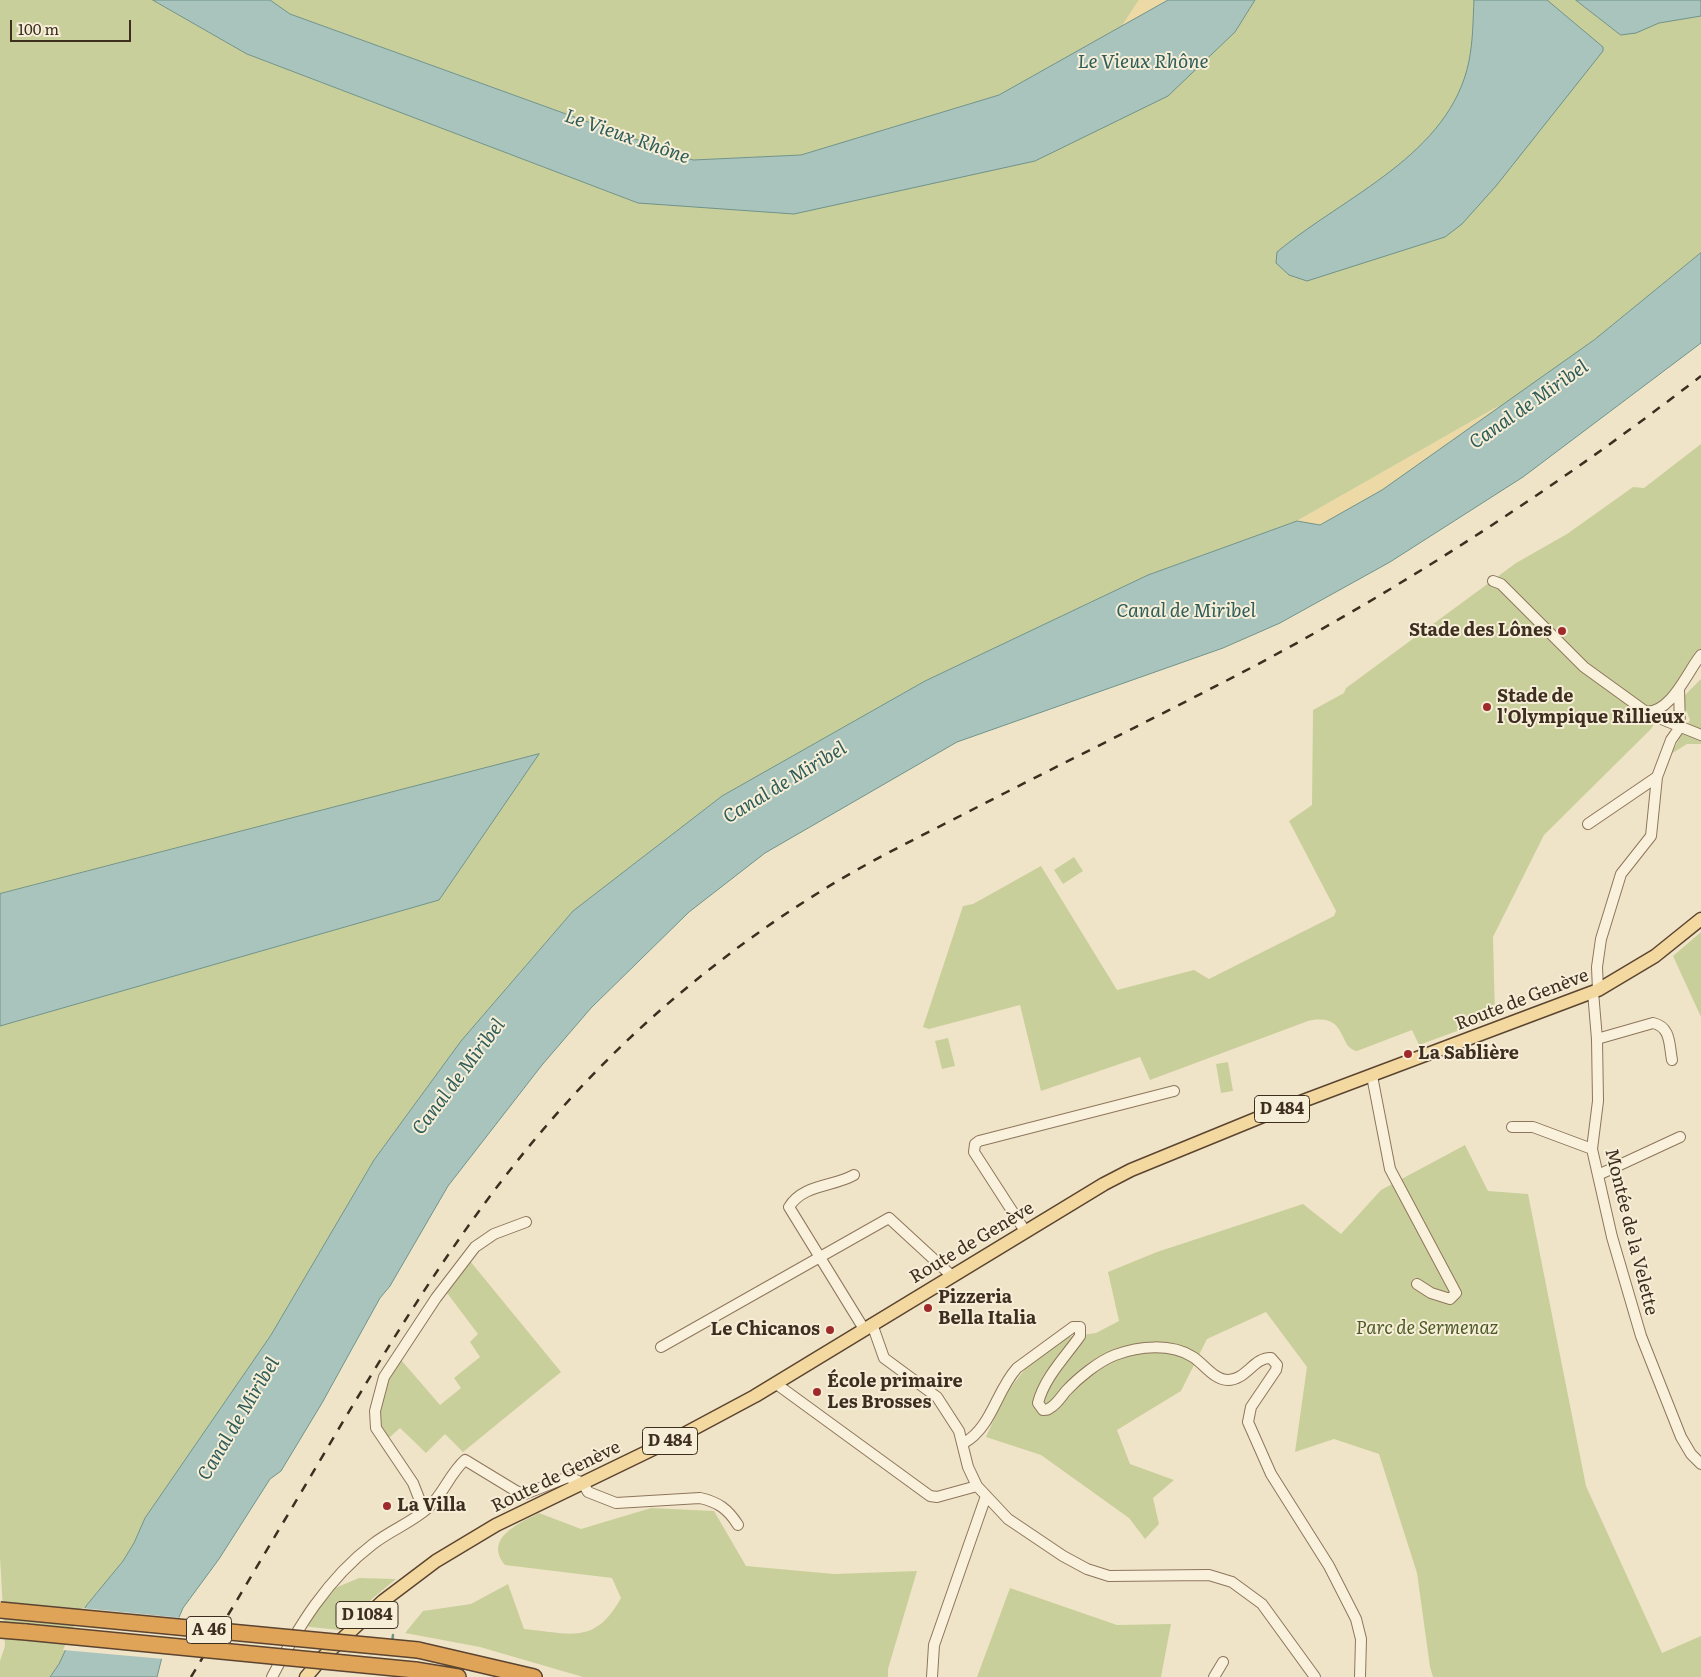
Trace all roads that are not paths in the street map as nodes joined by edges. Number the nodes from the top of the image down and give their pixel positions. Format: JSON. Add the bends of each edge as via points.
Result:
{"nodes":[{"id":1,"x":1493,"y":581,"type":"dead end"},
{"id":2,"x":1701,"y":655,"type":"edge"},
{"id":3,"x":1678,"y":689,"type":"junction"},
{"id":4,"x":1646,"y":712,"type":"junction"},
{"id":5,"x":1680,"y":727,"type":"junction"},
{"id":6,"x":1701,"y":735,"type":"edge"},
{"id":7,"x":1657,"y":777,"type":"junction"},
{"id":8,"x":1588,"y":824,"type":"dead end"},
{"id":9,"x":1701,"y":919,"type":"edge"},
{"id":10,"x":1596,"y":991,"type":"junction"},
{"id":11,"x":1597,"y":1039,"type":"junction"},
{"id":12,"x":1672,"y":1060,"type":"dead end"},
{"id":13,"x":1372,"y":1076,"type":"junction"},
{"id":14,"x":1174,"y":1091,"type":"dead end"},
{"id":15,"x":1512,"y":1127,"type":"dead end"},
{"id":16,"x":1680,"y":1137,"type":"dead end"},
{"id":17,"x":1592,"y":1150,"type":"junction"},
{"id":18,"x":854,"y":1175,"type":"dead end"},
{"id":19,"x":1598,"y":1176,"type":"junction"},
{"id":20,"x":526,"y":1222,"type":"dead end"},
{"id":21,"x":1025,"y":1231,"type":"junction"},
{"id":22,"x":818,"y":1257,"type":"junction"},
{"id":23,"x":952,"y":1276,"type":"junction"},
{"id":24,"x":1417,"y":1284,"type":"dead end"},
{"id":25,"x":868,"y":1327,"type":"junction"},
{"id":26,"x":661,"y":1347,"type":"dead end"},
{"id":27,"x":776,"y":1383,"type":"junction"},
{"id":28,"x":964,"y":1443,"type":"junction"},
{"id":29,"x":1701,"y":1464,"type":"edge"},
{"id":30,"x":583,"y":1483,"type":"junction"},
{"id":31,"x":977,"y":1486,"type":"junction"},
{"id":32,"x":986,"y":1496,"type":"junction"},
{"id":33,"x":424,"y":1511,"type":"junction"},
{"id":34,"x":738,"y":1525,"type":"dead end"},
{"id":35,"x":436,"y":1562,"type":"joint"},
{"id":36,"x":0,"y":1610,"type":"edge"},
{"id":37,"x":0,"y":1631,"type":"edge"},
{"id":38,"x":1223,"y":1662,"type":"dead end"},
{"id":39,"x":272,"y":1677,"type":"edge"},
{"id":40,"x":306,"y":1677,"type":"edge"},
{"id":41,"x":458,"y":1677,"type":"edge"},
{"id":42,"x":534,"y":1677,"type":"edge"},
{"id":43,"x":932,"y":1677,"type":"edge"},
{"id":44,"x":1214,"y":1677,"type":"edge"},
{"id":45,"x":1315,"y":1677,"type":"edge"},
{"id":46,"x":1360,"y":1677,"type":"edge"}],
"edges":[{"from":1,"to":4,"type":"street","via":[[1501,584],[1584,667]]},
{"from":2,"to":3,"type":"street"},
{"from":3,"to":4,"type":"street","via":[[1660,709]]},
{"from":3,"to":5,"type":"street"},
{"from":4,"to":5,"type":"street"},
{"from":5,"to":6,"type":"street"},
{"from":5,"to":7,"type":"street","name":"Montée de la Velette","via":[[1671,740]]},
{"from":7,"to":8,"type":"street"},
{"from":7,"to":10,"type":"street","name":"Montée de la Velette","via":[[1651,836],[1621,874],[1601,939]]},
{"from":9,"to":10,"type":"main road","name":"Route de Genève","number":"D 484","via":[[1655,956]]},
{"from":10,"to":11,"type":"street","name":"Montée de la Velette"},
{"from":10,"to":13,"type":"main road","name":"Route de Genève","number":"D 484"},
{"from":11,"to":12,"type":"street","via":[[1659,1024],[1668,1033]]},
{"from":11,"to":17,"type":"street","name":"Montée de la Velette","via":[[1598,1101]]},
{"from":13,"to":21,"type":"main road","name":"Route de Genève","number":"D 484","via":[[1131,1170]]},
{"from":13,"to":24,"type":"street","via":[[1390,1169],[1456,1293],[1450,1299]]},
{"from":14,"to":21,"type":"street","via":[[975,1144],[974,1152]]},
{"from":15,"to":17,"type":"street","via":[[1532,1127]]},
{"from":16,"to":19,"type":"street"},
{"from":17,"to":19,"type":"street","name":"Montée de la Velette"},
{"from":18,"to":22,"type":"street","via":[[802,1194],[792,1202],[790,1211]]},
{"from":19,"to":29,"type":"street","name":"Montée de la Velette","via":[[1623,1279],[1641,1336],[1681,1437]]},
{"from":20,"to":33,"type":"street","via":[[485,1238],[468,1254],[390,1366],[379,1391],[374,1418],[376,1428],[413,1483]]},
{"from":21,"to":23,"type":"main road","name":"Route de Genève","number":"D 484"},
{"from":22,"to":23,"type":"street","via":[[889,1218]]},
{"from":22,"to":25,"type":"street"},
{"from":22,"to":26,"type":"street"},
{"from":23,"to":25,"type":"main road","name":"Route de Genève","number":"D 484"},
{"from":25,"to":27,"type":"main road","name":"Route de Genève","number":"D 484"},
{"from":25,"to":28,"type":"street","via":[[884,1358],[937,1397]]},
{"from":27,"to":30,"type":"main road","name":"Route de Genève","number":"D 484","via":[[684,1434]]},
{"from":27,"to":31,"type":"street","via":[[930,1496]]},
{"from":28,"to":31,"type":"street","via":[[968,1468]]},
{"from":28,"to":46,"type":"street","via":[[982,1429],[1010,1376],[1028,1358],[1072,1327],[1080,1328],[1080,1336],[1040,1396],[1038,1402],[1043,1410],[1053,1406],[1067,1390],[1105,1360],[1136,1349],[1174,1350],[1194,1357],[1217,1376],[1229,1380],[1271,1358],[1278,1365],[1251,1407],[1248,1422],[1271,1474],[1329,1566],[1356,1618],[1361,1639]]},
{"from":30,"to":33,"type":"street","via":[[568,1477],[525,1494],[465,1460]]},
{"from":30,"to":34,"type":"street","via":[[588,1492],[616,1503],[710,1500],[727,1509]]},
{"from":30,"to":35,"type":"main road","name":"Route de Genève","number":"D 484","via":[[496,1525]]},
{"from":31,"to":32,"type":"street"},
{"from":32,"to":43,"type":"street","via":[[934,1645]]},
{"from":32,"to":45,"type":"street","via":[[1008,1519],[1087,1569],[1109,1576],[1208,1576],[1232,1582],[1262,1604]]},
{"from":33,"to":39,"type":"street","via":[[372,1544],[329,1586],[301,1624]]},
{"from":35,"to":40,"type":"main road","name":"Route de Genève","number":"D 1084","via":[[383,1601]]},
{"from":36,"to":42,"type":"highway","number":"A 46","bridge":true,"via":[[418,1650]]},
{"from":37,"to":41,"type":"highway","number":"A 46","bridge":true,"via":[[414,1670]]},
{"from":38,"to":44,"type":"street"}]}
